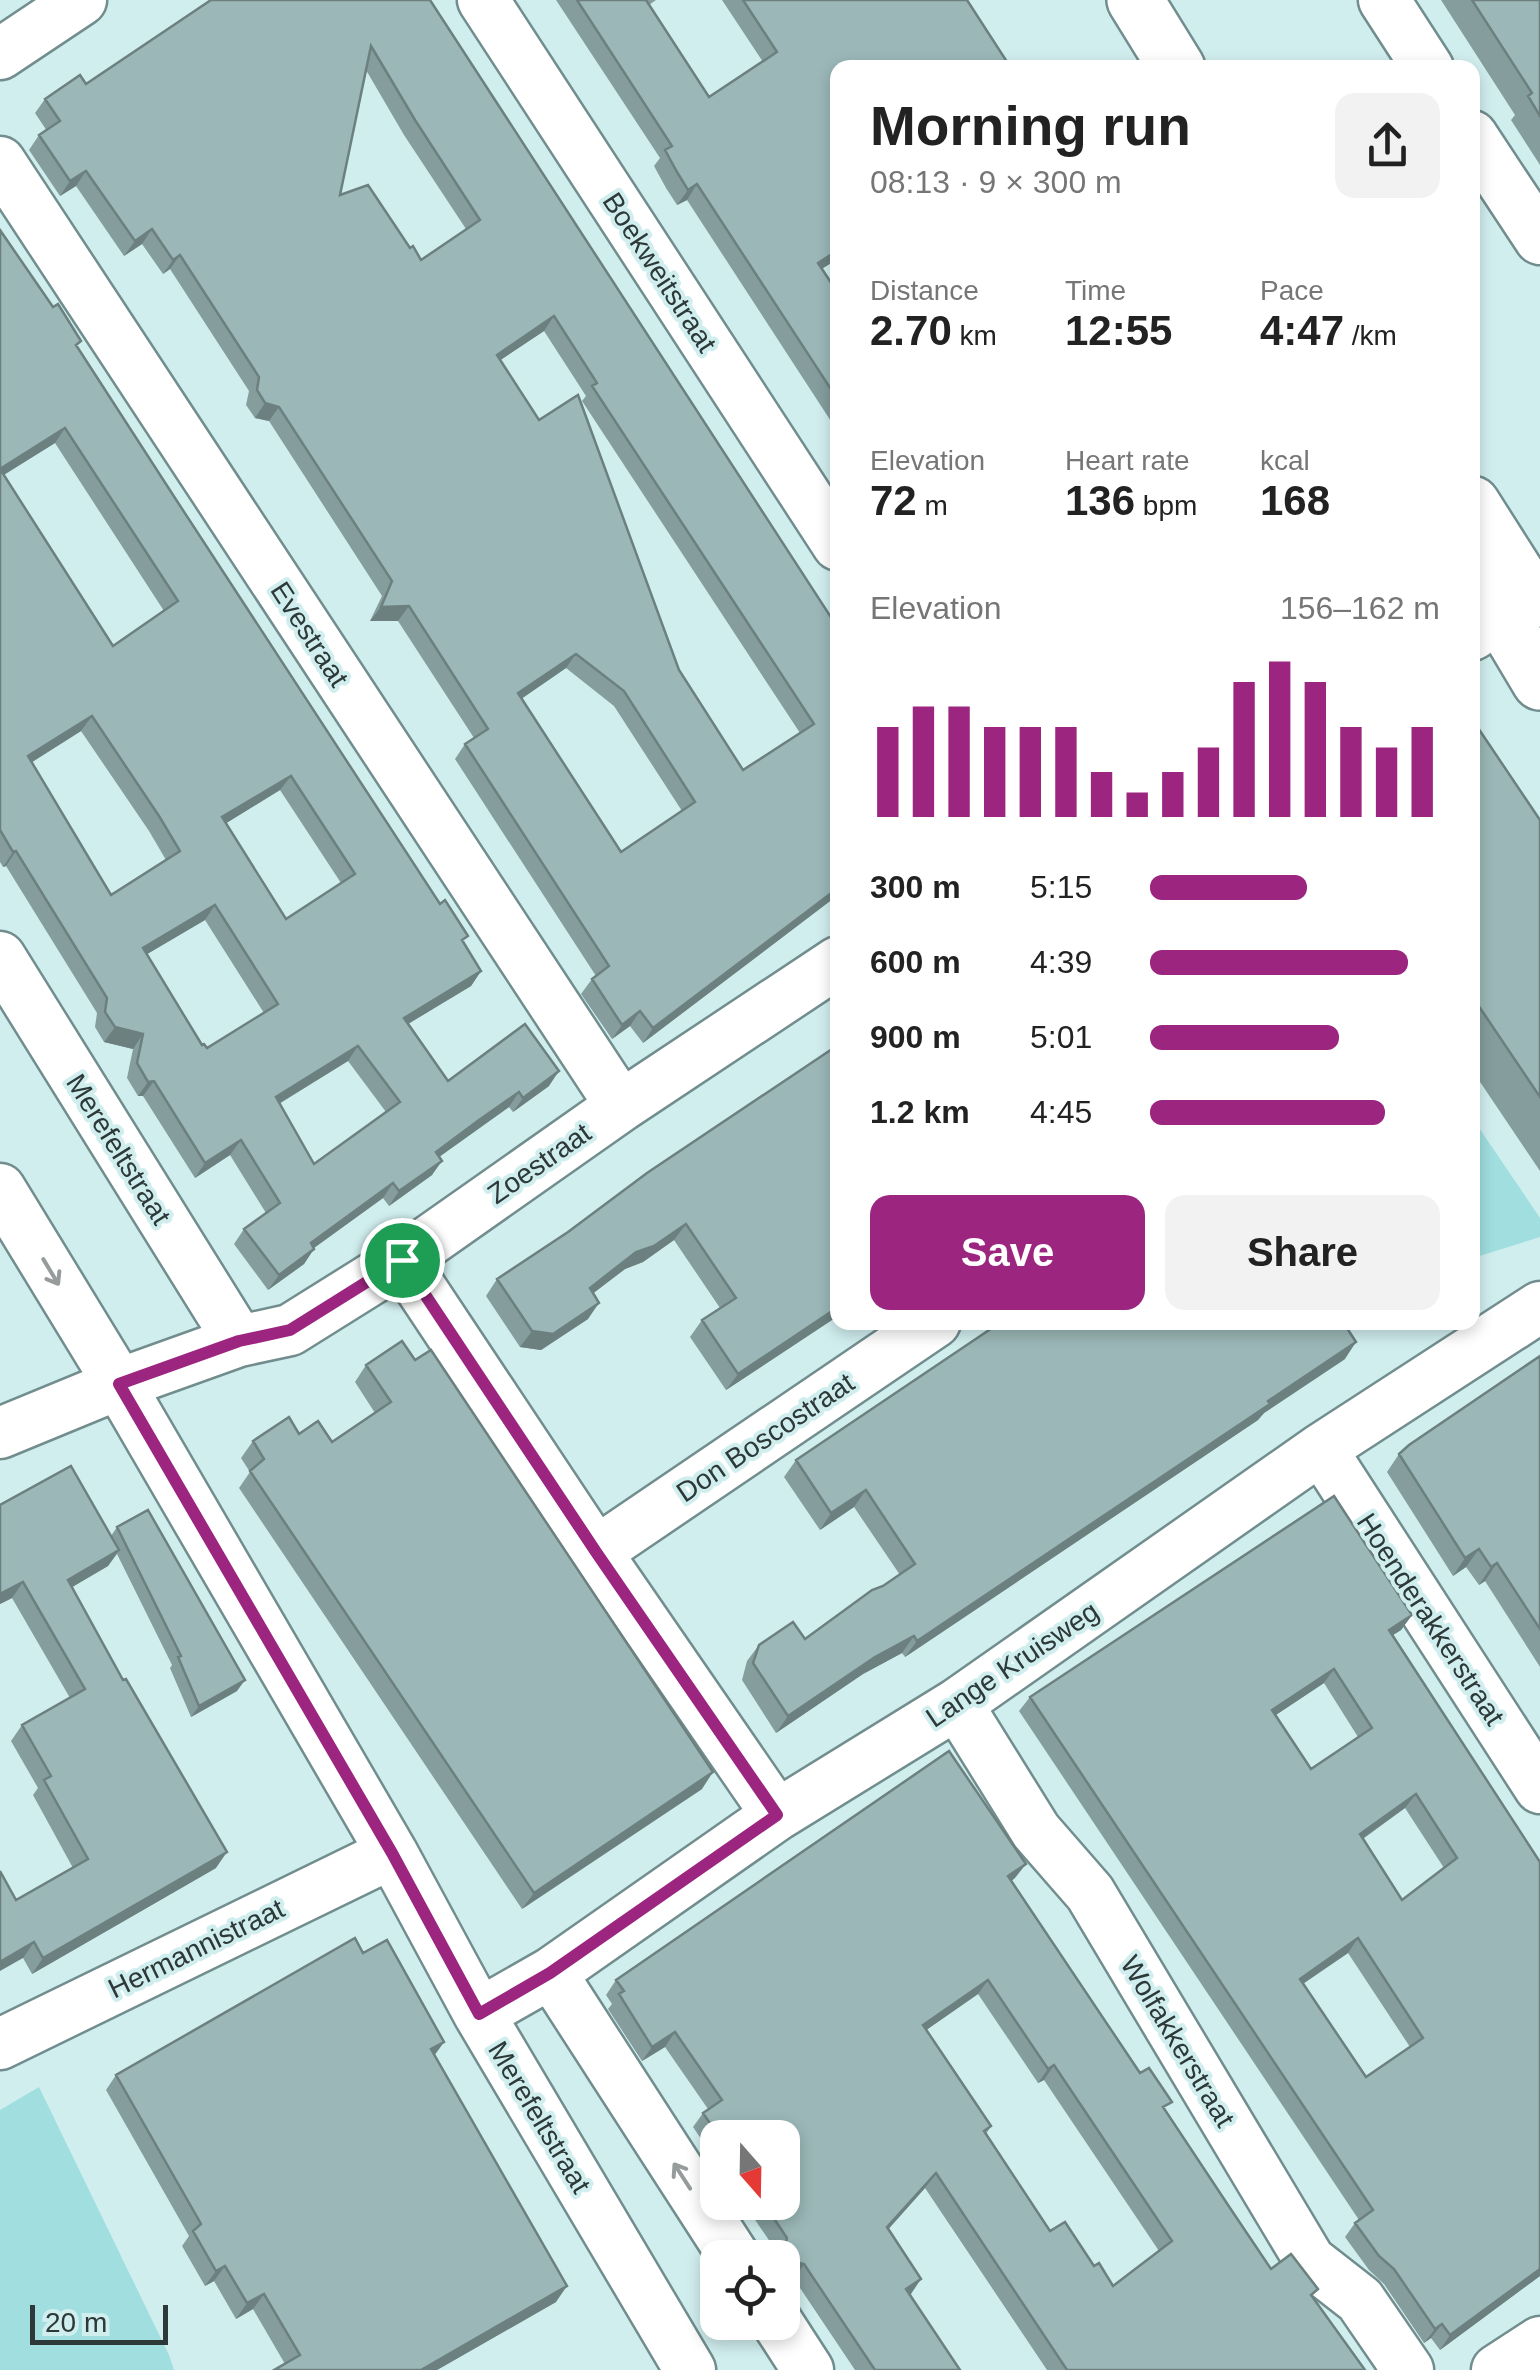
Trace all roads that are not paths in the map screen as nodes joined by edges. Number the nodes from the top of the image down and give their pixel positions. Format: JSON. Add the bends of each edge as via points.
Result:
{"nodes":[{"id":1,"x":81,"y":0,"type":"edge"},
{"id":2,"x":482,"y":0,"type":"edge"},
{"id":3,"x":1135,"y":0,"type":"edge"},
{"id":4,"x":1384,"y":0,"type":"edge"},
{"id":5,"x":0,"y":54,"type":"edge"},
{"id":6,"x":1172,"y":60,"type":"edge"},
{"id":7,"x":1423,"y":60,"type":"edge"},
{"id":8,"x":1480,"y":148,"type":"edge"},
{"id":9,"x":0,"y":162,"type":"edge"},
{"id":10,"x":1540,"y":240,"type":"edge"},
{"id":11,"x":1480,"y":523,"type":"edge"},
{"id":12,"x":830,"y":532,"type":"edge"},
{"id":13,"x":1480,"y":576,"type":"edge"},
{"id":14,"x":1517,"y":611,"type":"edge"},
{"id":15,"x":1540,"y":682,"type":"edge"},
{"id":16,"x":0,"y":958,"type":"edge"},
{"id":17,"x":830,"y":967,"type":"edge"},
{"id":18,"x":621,"y":1106,"type":"junction"},
{"id":19,"x":0,"y":1189,"type":"edge"},
{"id":20,"x":402,"y":1260,"type":"junction"},
{"id":21,"x":1540,"y":1306,"type":"edge"},
{"id":22,"x":923,"y":1330,"type":"edge"},
{"id":23,"x":239,"y":1341,"type":"junction"},
{"id":24,"x":119,"y":1384,"type":"junction"},
{"id":25,"x":0,"y":1434,"type":"edge"},
{"id":26,"x":1322,"y":1449,"type":"junction"},
{"id":27,"x":596,"y":1552,"type":"junction"},
{"id":28,"x":958,"y":1704,"type":"junction"},
{"id":29,"x":1540,"y":1788,"type":"edge"},
{"id":30,"x":777,"y":1815,"type":"junction"},
{"id":31,"x":392,"y":1853,"type":"junction"},
{"id":32,"x":550,"y":1973,"type":"junction"},
{"id":33,"x":479,"y":2014,"type":"junction"},
{"id":34,"x":0,"y":2044,"type":"edge"},
{"id":35,"x":723,"y":2240,"type":"edge"},
{"id":36,"x":789,"y":2340,"type":"edge"},
{"id":37,"x":1540,"y":2342,"type":"edge"},
{"id":38,"x":690,"y":2370,"type":"edge"},
{"id":39,"x":808,"y":2370,"type":"edge"},
{"id":40,"x":1408,"y":2370,"type":"edge"},
{"id":41,"x":1497,"y":2370,"type":"edge"}],
"edges":[{"from":1,"to":5,"type":"street"},
{"from":2,"to":12,"type":"street","name":"Boekweitstraat"},
{"from":3,"to":6,"type":"main road"},
{"from":4,"to":7,"type":"street"},
{"from":8,"to":10,"type":"street"},
{"from":9,"to":18,"type":"street","name":"Evestraat"},
{"from":11,"to":14,"type":"main road"},
{"from":13,"to":14,"type":"main road"},
{"from":14,"to":15,"type":"main road"},
{"from":16,"to":23,"type":"street","name":"Merefeltstraat"},
{"from":17,"to":18,"type":"street","name":"Zoestraat"},
{"from":18,"to":20,"type":"street","name":"Zoestraat"},
{"from":19,"to":24,"type":"street","name":"Merefeltstraat","one_way":true},
{"from":20,"to":23,"type":"street","name":"Zoestraat","via":[[290,1330]]},
{"from":20,"to":27,"type":"street"},
{"from":21,"to":26,"type":"street","name":"Lange Kruisweg"},
{"from":22,"to":27,"type":"street","name":"Don Boscostraat"},
{"from":23,"to":24,"type":"street","name":"Zoestraat"},
{"from":24,"to":25,"type":"street","name":"Zoestraat"},
{"from":24,"to":31,"type":"street","name":"Merefeltstraat"},
{"from":26,"to":28,"type":"street","name":"Lange Kruisweg"},
{"from":26,"to":29,"type":"street","name":"Hoenderakkerstraat"},
{"from":27,"to":30,"type":"street"},
{"from":28,"to":30,"type":"street","name":"Lange Kruisweg"},
{"from":28,"to":40,"type":"street","name":"Wolfakkerstraat","via":[[1036,1831],[1090,1893],[1310,2261],[1360,2300]]},
{"from":30,"to":32,"type":"street","name":"Lange Kruisweg"},
{"from":31,"to":33,"type":"street","name":"Merefeltstraat"},
{"from":31,"to":34,"type":"street","name":"Hermannistraat"},
{"from":32,"to":33,"type":"street","name":"Lange Kruisweg"},
{"from":35,"to":32,"type":"street","one_way":true},
{"from":33,"to":38,"type":"street","name":"Merefeltstraat"},
{"from":36,"to":39,"type":"street"},
{"from":37,"to":41,"type":"street"}]}
